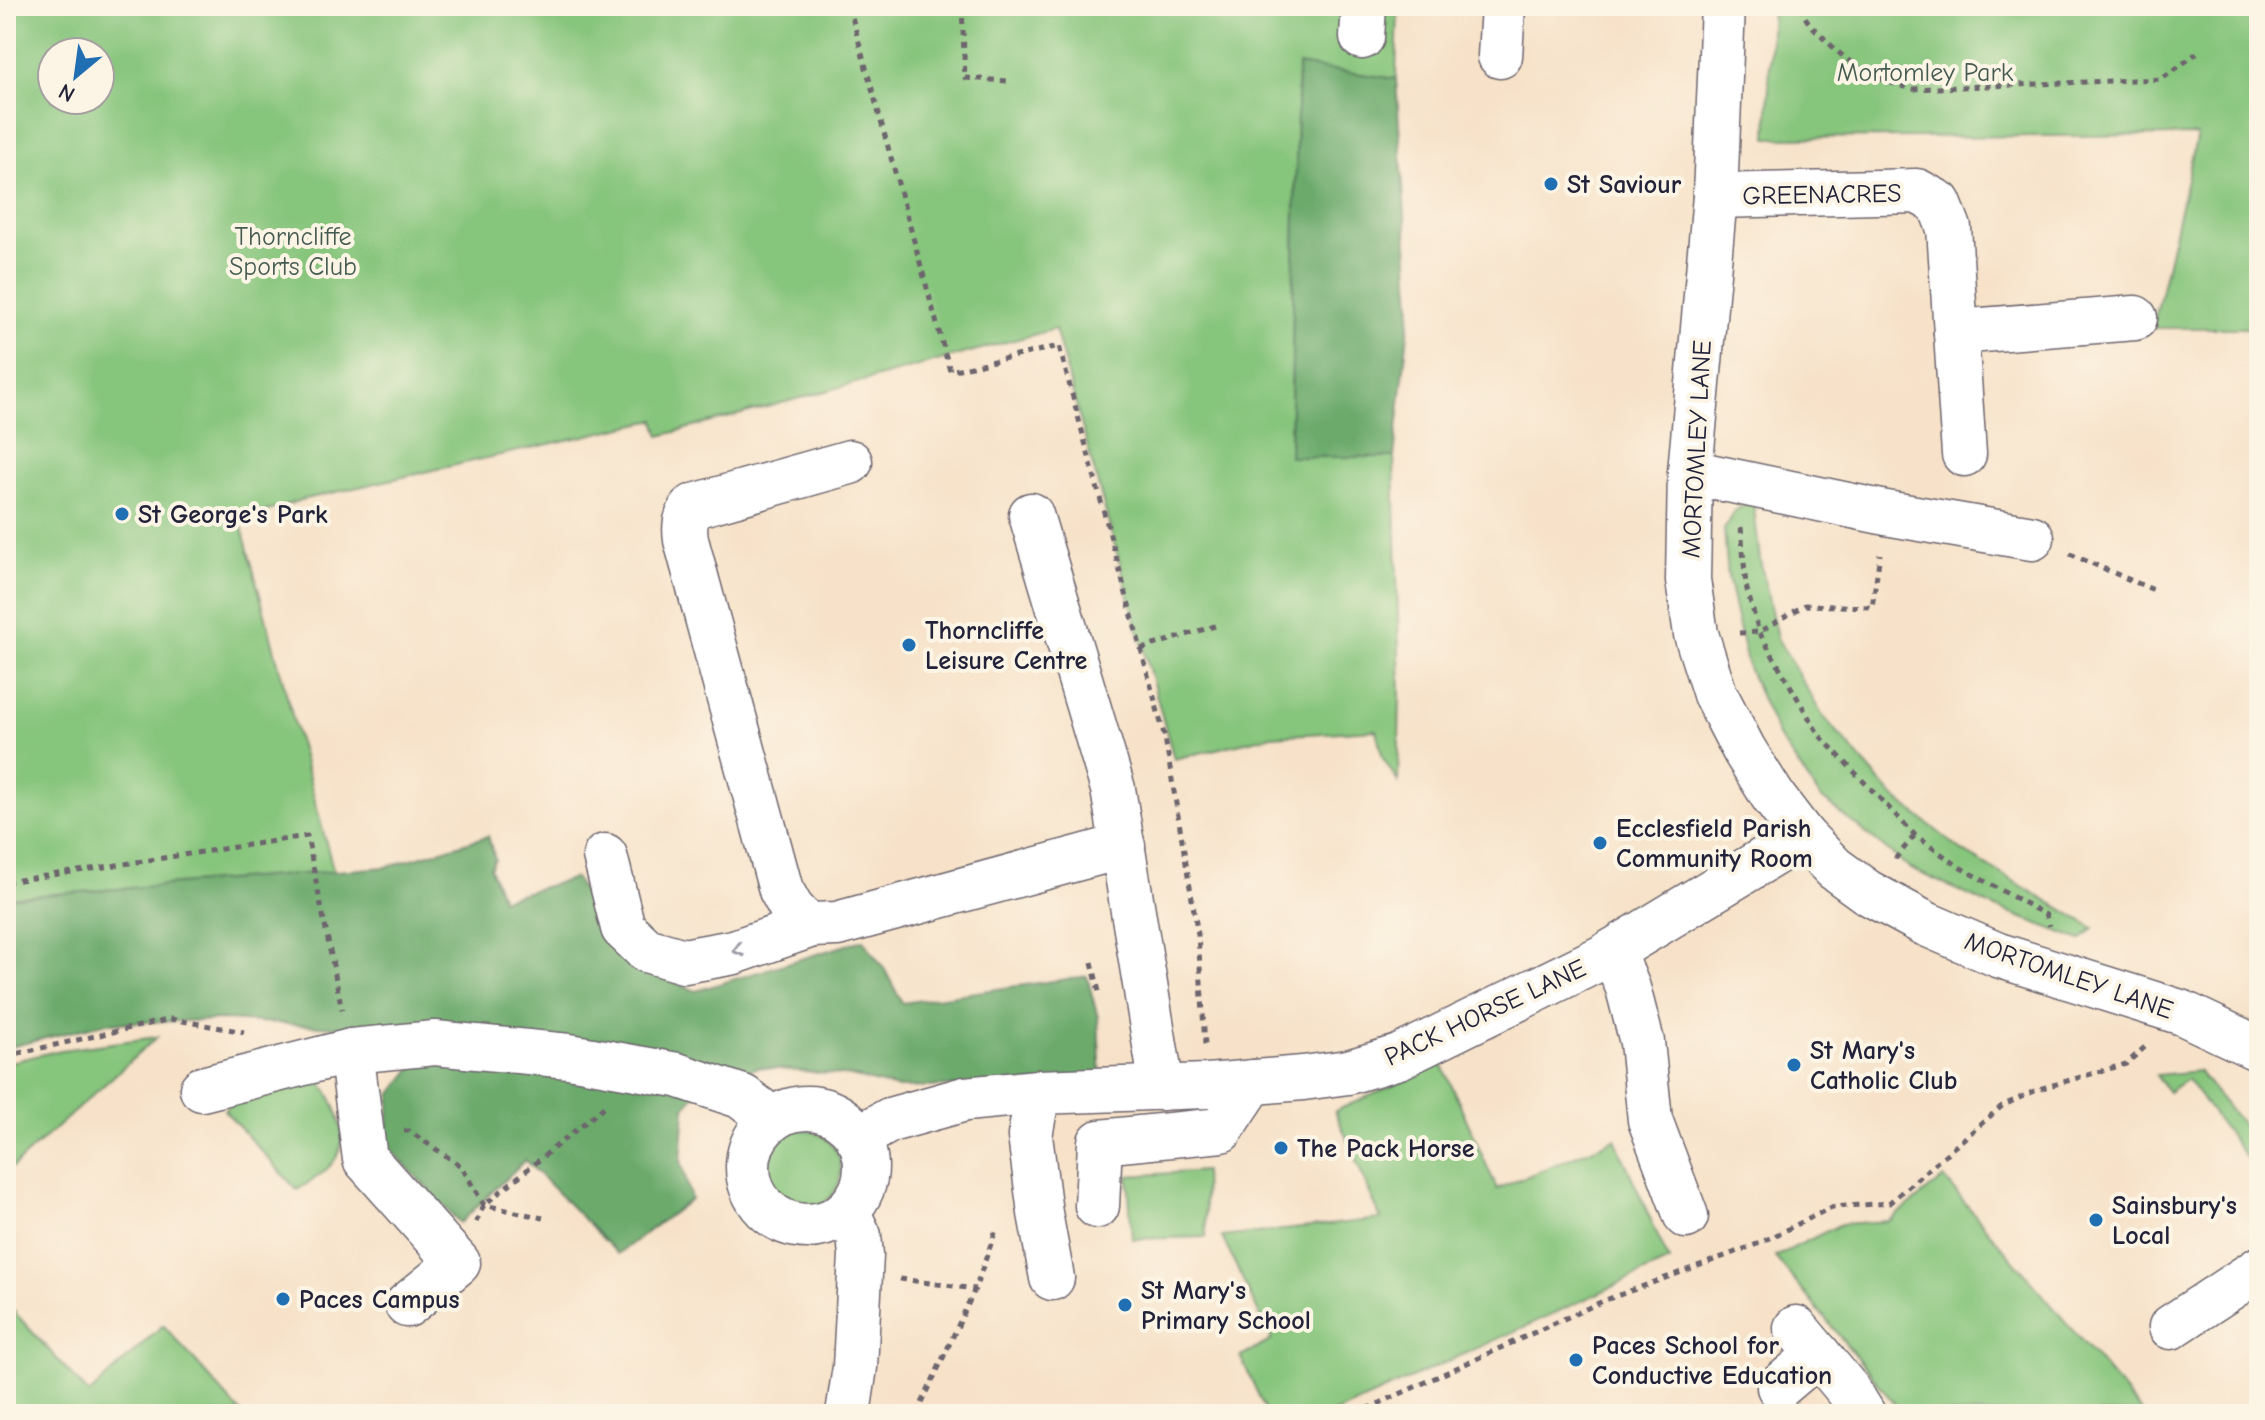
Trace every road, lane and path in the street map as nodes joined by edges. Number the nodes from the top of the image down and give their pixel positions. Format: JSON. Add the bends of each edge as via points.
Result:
{"nodes":[{"id":1,"x":962,"y":6,"type":"edge"},
{"id":2,"x":1503,"y":6,"type":"edge"},
{"id":3,"x":1723,"y":6,"type":"edge"},
{"id":4,"x":1801,"y":6,"type":"edge"},
{"id":5,"x":2197,"y":53,"type":"dead end"},
{"id":6,"x":1500,"y":56,"type":"dead end"},
{"id":7,"x":1007,"y":81,"type":"dead end"},
{"id":8,"x":1715,"y":196,"type":"junction"},
{"id":9,"x":2135,"y":318,"type":"dead end"},
{"id":10,"x":1956,"y":332,"type":"junction"},
{"id":11,"x":1964,"y":454,"type":"dead end"},
{"id":12,"x":850,"y":462,"type":"dead end"},
{"id":13,"x":1690,"y":472,"type":"junction"},
{"id":14,"x":1737,"y":482,"type":"junction"},
{"id":15,"x":1886,"y":513,"type":"junction"},
{"id":16,"x":1031,"y":515,"type":"dead end"},
{"id":17,"x":2032,"y":538,"type":"joint"},
{"id":18,"x":2156,"y":591,"type":"dead end"},
{"id":19,"x":1215,"y":626,"type":"dead end"},
{"id":20,"x":1759,"y":632,"type":"junction"},
{"id":21,"x":1696,"y":634,"type":"junction"},
{"id":22,"x":1141,"y":649,"type":"dead end"},
{"id":23,"x":1803,"y":836,"type":"junction"},
{"id":24,"x":1123,"y":846,"type":"junction"},
{"id":25,"x":605,"y":856,"type":"dead end"},
{"id":26,"x":6,"y":882,"type":"edge"},
{"id":27,"x":812,"y":925,"type":"junction"},
{"id":28,"x":1613,"y":951,"type":"junction"},
{"id":29,"x":1092,"y":962,"type":"dead end"},
{"id":30,"x":2067,"y":977,"type":"junction"},
{"id":31,"x":1102,"y":1002,"type":"dead end"},
{"id":32,"x":2183,"y":1013,"type":"junction"},
{"id":33,"x":246,"y":1032,"type":"dead end"},
{"id":34,"x":2259,"y":1049,"type":"edge"},
{"id":35,"x":351,"y":1051,"type":"junction"},
{"id":36,"x":6,"y":1056,"type":"edge"},
{"id":37,"x":650,"y":1070,"type":"junction"},
{"id":38,"x":1253,"y":1082,"type":"junction"},
{"id":39,"x":1162,"y":1088,"type":"junction"},
{"id":40,"x":202,"y":1089,"type":"dead end"},
{"id":41,"x":1038,"y":1092,"type":"junction"},
{"id":42,"x":772,"y":1119,"type":"junction"},
{"id":43,"x":363,"y":1129,"type":"junction"},
{"id":44,"x":858,"y":1138,"type":"junction"},
{"id":45,"x":484,"y":1205,"type":"junction"},
{"id":46,"x":1097,"y":1206,"type":"dead end"},
{"id":47,"x":847,"y":1211,"type":"junction"},
{"id":48,"x":1686,"y":1216,"type":"dead end"},
{"id":49,"x":543,"y":1218,"type":"dead end"},
{"id":50,"x":1000,"y":1219,"type":"dead end"},
{"id":51,"x":458,"y":1263,"type":"junction"},
{"id":52,"x":2259,"y":1269,"type":"edge"},
{"id":53,"x":859,"y":1273,"type":"junction"},
{"id":54,"x":1052,"y":1278,"type":"dead end"},
{"id":55,"x":975,"y":1289,"type":"junction"},
{"id":56,"x":407,"y":1305,"type":"dead end"},
{"id":57,"x":2171,"y":1327,"type":"dead end"},
{"id":58,"x":1779,"y":1387,"type":"dead end"},
{"id":59,"x":848,"y":1414,"type":"edge"},
{"id":60,"x":917,"y":1414,"type":"edge"},
{"id":61,"x":1356,"y":1414,"type":"edge"},
{"id":62,"x":1863,"y":1414,"type":"edge"}],
"edges":[{"from":1,"to":7,"type":"path","via":[[965,78]]},
{"from":2,"to":6,"type":"street"},
{"from":3,"to":8,"type":"street","name":"MORTOMLEY LANE"},
{"from":4,"to":5,"type":"path","via":[[1804,17],[1844,59],[1885,82],[1913,89],[2162,79]]},
{"from":8,"to":10,"type":"street","name":"GREENACRES","via":[[1917,191],[1939,203],[1949,228]]},
{"from":8,"to":13,"type":"street","name":"MORTOMLEY LANE"},
{"from":9,"to":10,"type":"street"},
{"from":10,"to":11,"type":"street","name":"GREENACRES"},
{"from":12,"to":27,"type":"street","via":[[694,506],[685,522],[781,890],[791,908]]},
{"from":13,"to":14,"type":"street"},
{"from":13,"to":21,"type":"street","name":"MORTOMLEY LANE","via":[[1688,580]]},
{"from":14,"to":15,"type":"street"},
{"from":14,"to":20,"type":"path","via":[[1746,586]]},
{"from":15,"to":17,"type":"street"},
{"from":15,"to":20,"type":"path","via":[[1872,607],[1805,605]]},
{"from":16,"to":24,"type":"street","via":[[1113,789]]},
{"from":17,"to":18,"type":"path"},
{"from":19,"to":22,"type":"path"},
{"from":20,"to":21,"type":"path"},
{"from":20,"to":30,"type":"path","via":[[1819,735],[1915,835],[1961,868],[2046,915]]},
{"from":21,"to":23,"type":"street","name":"MORTOMLEY LANE","via":[[1715,694],[1744,750]]},
{"from":23,"to":28,"type":"street","name":"PACK HORSE LANE"},
{"from":23,"to":30,"type":"street","name":"MORTOMLEY LANE","via":[[1856,884],[1926,924]]},
{"from":24,"to":27,"type":"street","via":[[894,910]]},
{"from":24,"to":39,"type":"street"},
{"from":27,"to":25,"type":"street","one_way":true,"via":[[734,952],[684,961],[646,950],[623,928]]},
{"from":26,"to":35,"type":"path","via":[[307,836]]},
{"from":28,"to":38,"type":"street","name":"PACK HORSE LANE","via":[[1399,1057],[1348,1072]]},
{"from":28,"to":48,"type":"street","via":[[1628,988],[1633,1047],[1650,1120]]},
{"from":29,"to":31,"type":"path"},
{"from":30,"to":32,"type":"street","name":"MORTOMLEY LANE"},
{"from":32,"to":34,"type":"street","name":"MORTOMLEY LANE"},
{"from":32,"to":61,"type":"path","via":[[2126,1064],[2039,1089],[2002,1106],[1889,1203],[1832,1207],[1760,1243],[1603,1301]]},
{"from":33,"to":36,"type":"path","via":[[171,1019]]},
{"from":35,"to":37,"type":"street","via":[[435,1043]]},
{"from":35,"to":40,"type":"street"},
{"from":35,"to":43,"type":"street"},
{"from":37,"to":42,"type":"street","via":[[743,1097]]},
{"from":37,"to":45,"type":"path"},
{"from":38,"to":39,"type":"street","name":"PACK HORSE LANE"},
{"from":38,"to":46,"type":"street","via":[[1221,1130],[1100,1142]]},
{"from":39,"to":41,"type":"street","name":"PACK HORSE LANE"},
{"from":41,"to":44,"type":"street","name":"PACK HORSE LANE","via":[[928,1108]]},
{"from":41,"to":54,"type":"street","via":[[1030,1136]]},
{"from":42,"to":44,"type":"street","via":[[810,1108],[838,1118]]},
{"from":42,"to":47,"type":"street","via":[[754,1141],[747,1169],[761,1205],[793,1225],[831,1222]]},
{"from":43,"to":45,"type":"path","via":[[409,1131],[436,1147],[461,1166]]},
{"from":43,"to":51,"type":"street","via":[[365,1159]]},
{"from":44,"to":47,"type":"street","via":[[865,1177]]},
{"from":45,"to":49,"type":"path"},
{"from":45,"to":51,"type":"path"},
{"from":47,"to":53,"type":"street","via":[[859,1236]]},
{"from":50,"to":55,"type":"path"},
{"from":51,"to":56,"type":"street"},
{"from":52,"to":57,"type":"street"},
{"from":53,"to":55,"type":"path"},
{"from":53,"to":59,"type":"street"},
{"from":55,"to":60,"type":"path"},
{"from":58,"to":62,"type":"street","via":[[1807,1341]]}]}
